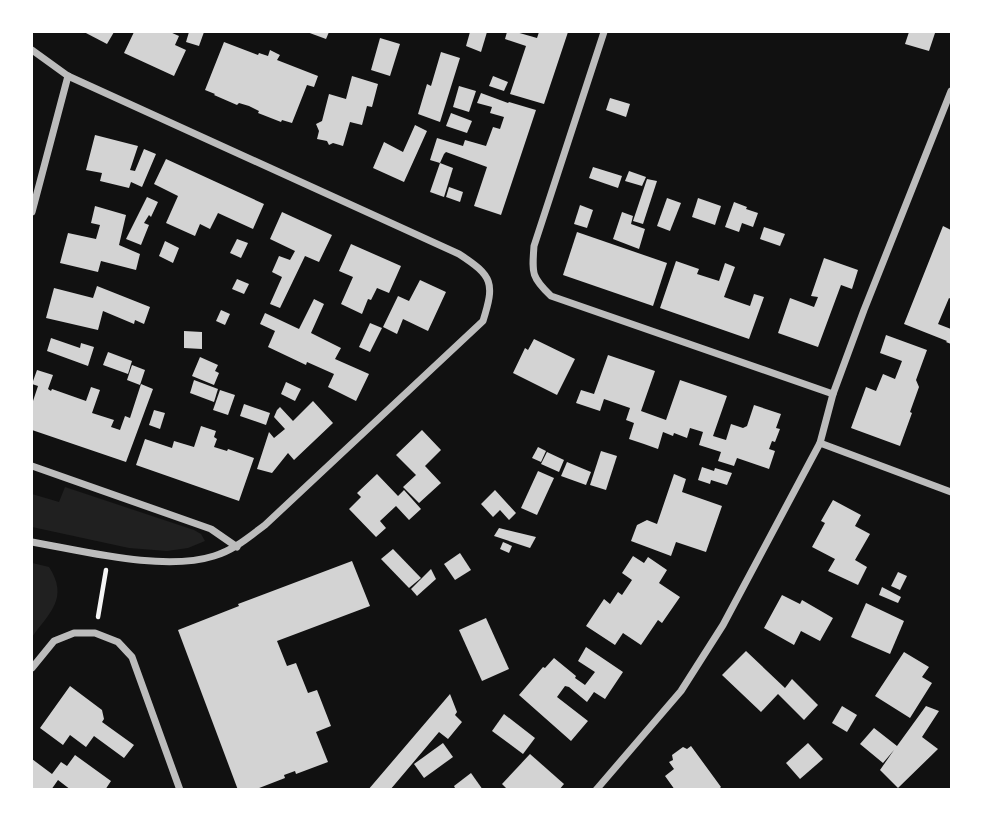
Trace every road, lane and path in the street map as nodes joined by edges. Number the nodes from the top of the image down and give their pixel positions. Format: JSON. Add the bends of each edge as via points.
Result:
{"nodes":[{"id":1,"x":604,"y":32,"type":"edge"},
{"id":2,"x":32,"y":50,"type":"edge"},
{"id":3,"x":68,"y":76,"type":"junction"},
{"id":4,"x":951,"y":91,"type":"edge"},
{"id":5,"x":32,"y":212,"type":"edge"},
{"id":6,"x":833,"y":394,"type":"junction"},
{"id":7,"x":820,"y":443,"type":"junction"},
{"id":8,"x":32,"y":466,"type":"edge"},
{"id":9,"x":951,"y":492,"type":"edge"},
{"id":10,"x":32,"y":542,"type":"edge"},
{"id":11,"x":237,"y":547,"type":"junction"},
{"id":12,"x":108,"y":556,"type":"junction"},
{"id":13,"x":95,"y":633,"type":"junction"},
{"id":14,"x":32,"y":667,"type":"edge"},
{"id":15,"x":180,"y":789,"type":"edge"},
{"id":16,"x":596,"y":789,"type":"edge"}],
"edges":[{"from":1,"to":6,"type":"street","via":[[534,246],[532,269],[538,283],[551,296]]},
{"from":2,"to":3,"type":"street"},
{"from":3,"to":5,"type":"street"},
{"from":3,"to":11,"type":"street","via":[[459,254],[479,267],[490,284],[483,321]]},
{"from":4,"to":6,"type":"street"},
{"from":6,"to":7,"type":"street"},
{"from":7,"to":9,"type":"street"},
{"from":7,"to":16,"type":"street","via":[[723,625],[681,691]]},
{"from":8,"to":11,"type":"street","via":[[212,530]]},
{"from":10,"to":12,"type":"street"},
{"from":11,"to":12,"type":"street","via":[[170,563]]},
{"from":12,"to":13,"type":"path"},
{"from":13,"to":14,"type":"street","via":[[74,633],[54,641]]},
{"from":13,"to":15,"type":"street","via":[[118,642],[132,657]]}]}
